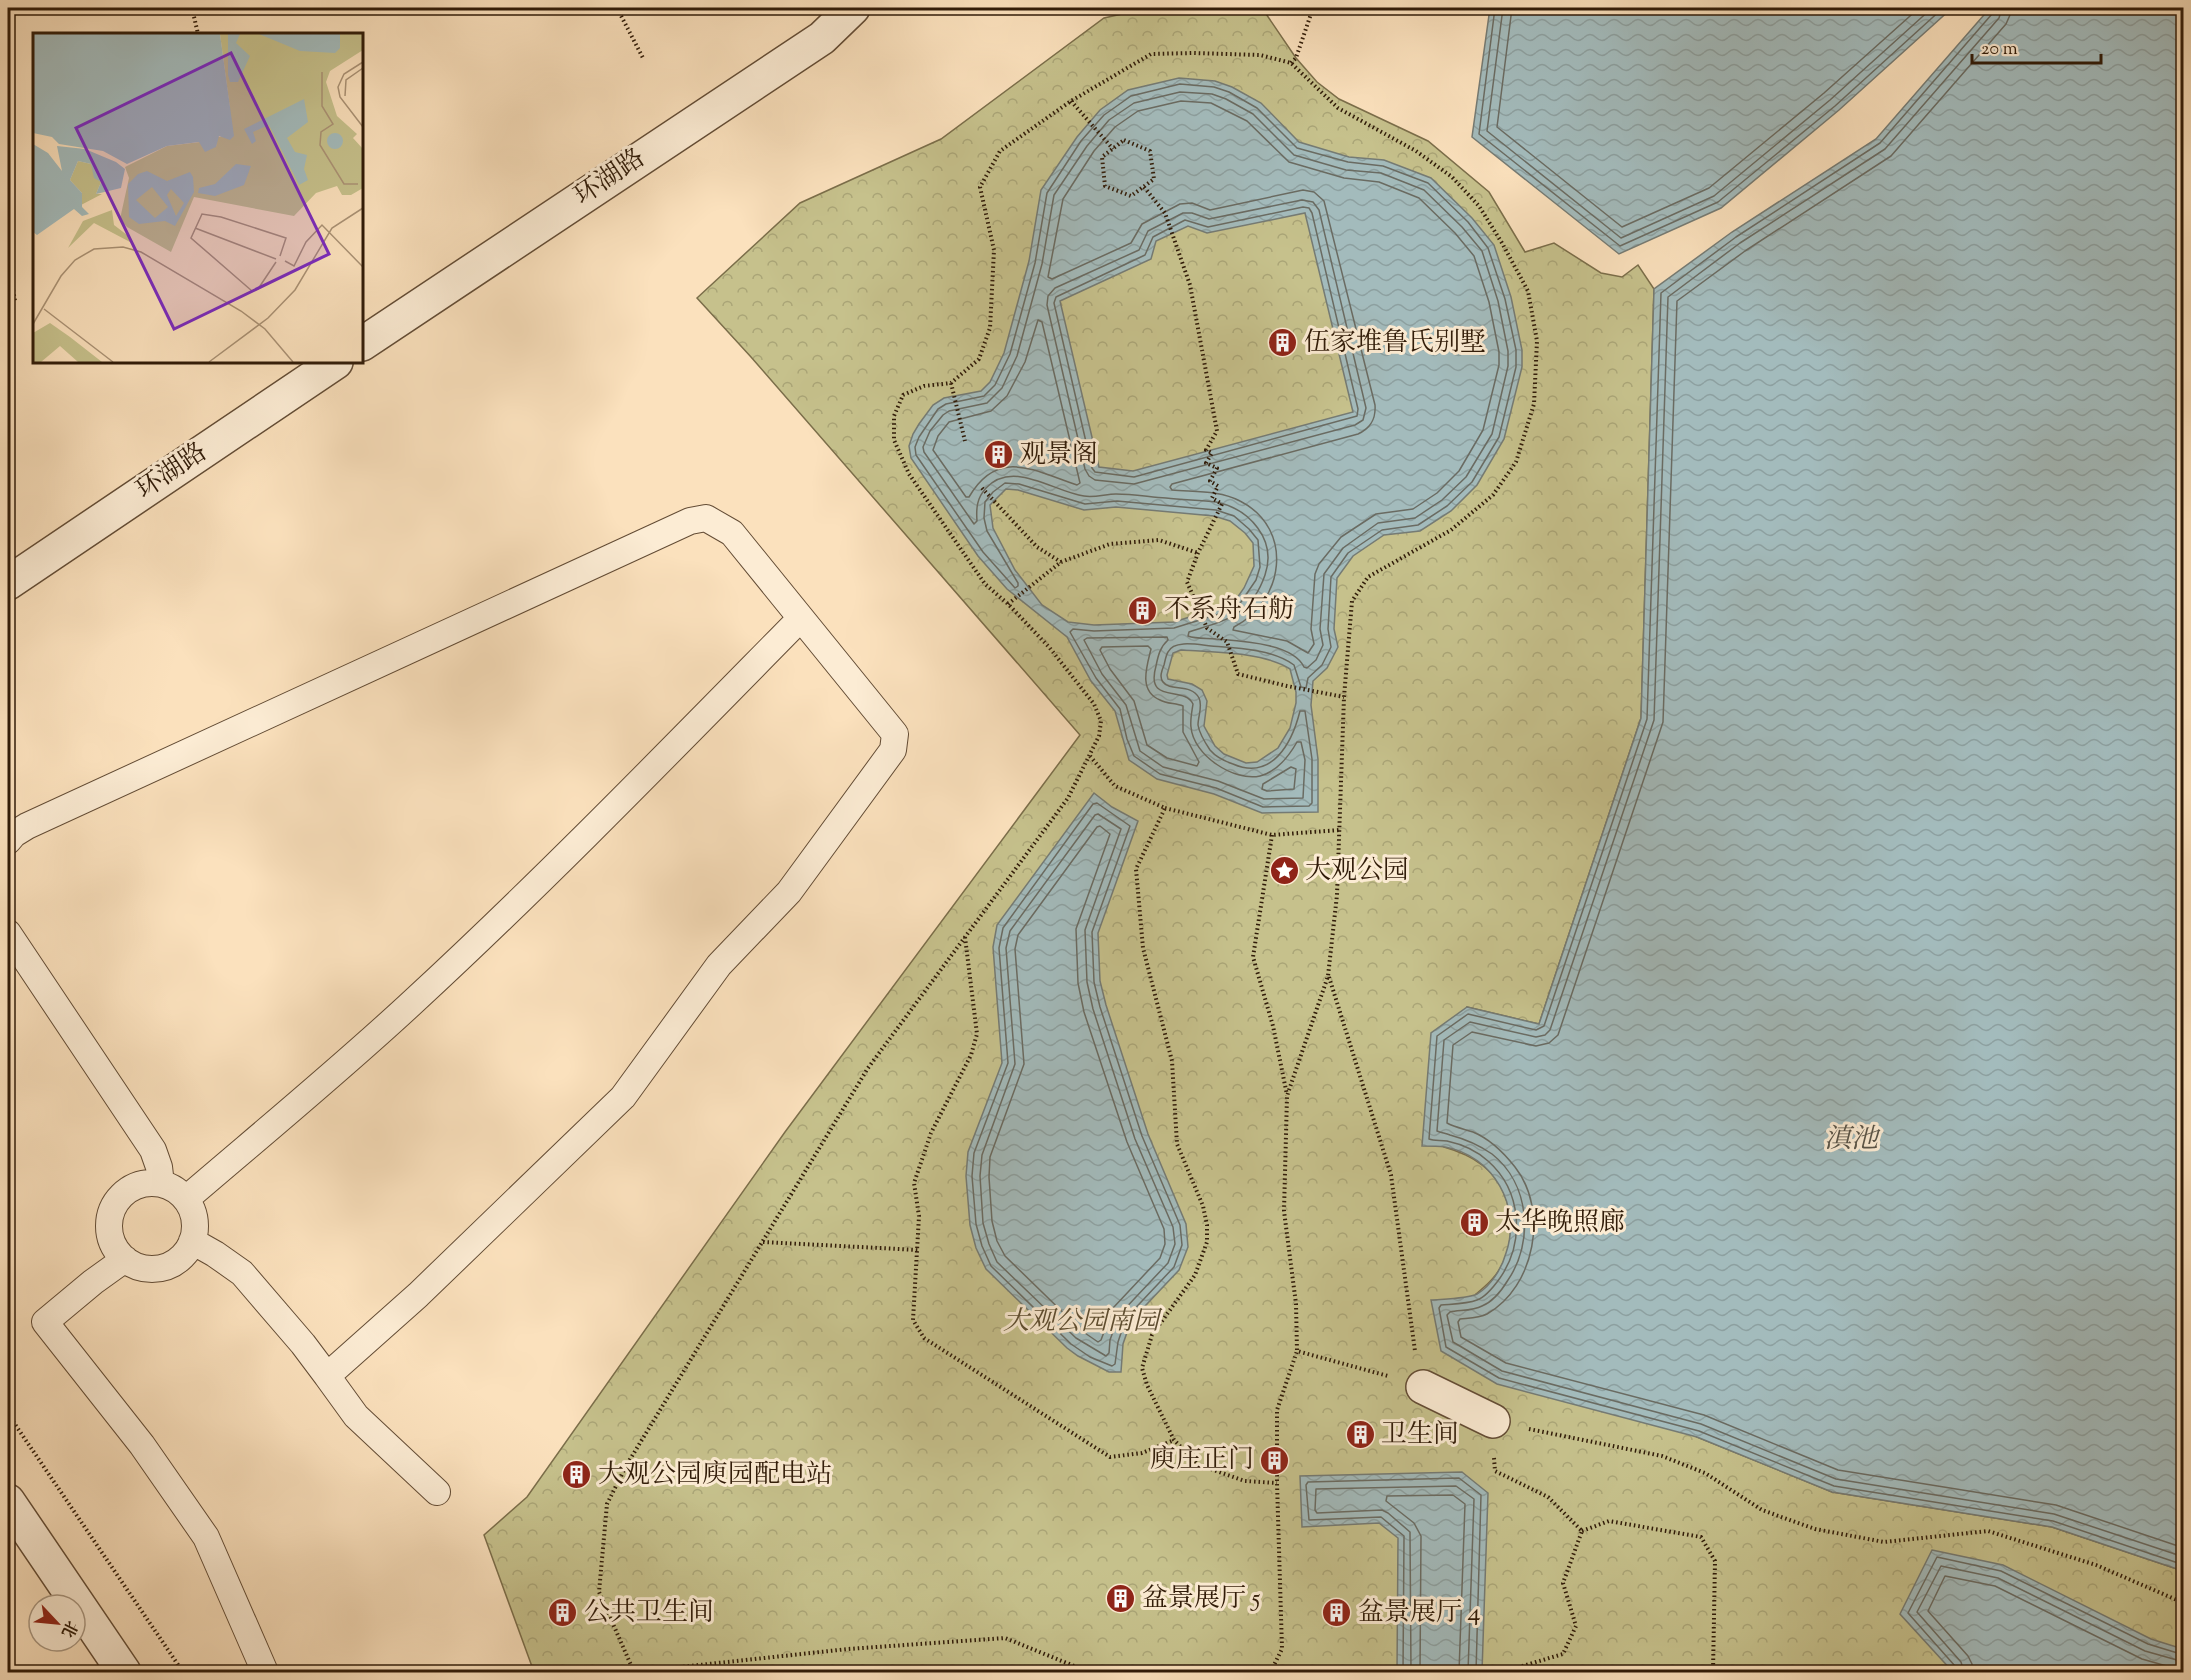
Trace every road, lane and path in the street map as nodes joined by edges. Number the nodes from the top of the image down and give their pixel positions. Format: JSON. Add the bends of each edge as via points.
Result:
{"nodes":[{"id":1,"x":28,"y":8,"type":"edge"},
{"id":2,"x":192,"y":8,"type":"edge"},
{"id":3,"x":616,"y":8,"type":"edge"},
{"id":4,"x":854,"y":8,"type":"edge"},
{"id":5,"x":1312,"y":8,"type":"edge"},
{"id":6,"x":8,"y":21,"type":"edge"},
{"id":7,"x":198,"y":33,"type":"edge"},
{"id":8,"x":643,"y":58,"type":"dead end"},
{"id":9,"x":1071,"y":101,"type":"dead end"},
{"id":10,"x":1113,"y":148,"type":"junction"},
{"id":11,"x":1144,"y":187,"type":"junction"},
{"id":12,"x":8,"y":259,"type":"edge"},
{"id":13,"x":15,"y":301,"type":"dead end"},
{"id":14,"x":363,"y":343,"type":"edge"},
{"id":15,"x":323,"y":365,"type":"edge"},
{"id":16,"x":951,"y":383,"type":"dead end"},
{"id":17,"x":965,"y":441,"type":"dead end"},
{"id":18,"x":982,"y":488,"type":"dead end"},
{"id":19,"x":1198,"y":553,"type":"junction"},
{"id":20,"x":1061,"y":562,"type":"junction"},
{"id":21,"x":8,"y":583,"type":"edge"},
{"id":22,"x":1008,"y":604,"type":"dead end"},
{"id":23,"x":801,"y":618,"type":"junction"},
{"id":24,"x":1344,"y":697,"type":"junction"},
{"id":25,"x":1090,"y":756,"type":"dead end"},
{"id":26,"x":1165,"y":808,"type":"junction"},
{"id":27,"x":1340,"y":830,"type":"junction"},
{"id":28,"x":1272,"y":835,"type":"junction"},
{"id":29,"x":8,"y":841,"type":"edge"},
{"id":30,"x":8,"y":933,"type":"edge"},
{"id":31,"x":965,"y":937,"type":"dead end"},
{"id":32,"x":1328,"y":976,"type":"junction"},
{"id":33,"x":1287,"y":1096,"type":"junction"},
{"id":34,"x":161,"y":1184,"type":"junction"},
{"id":35,"x":186,"y":1199,"type":"junction"},
{"id":36,"x":192,"y":1241,"type":"junction"},
{"id":37,"x":762,"y":1242,"type":"dead end"},
{"id":38,"x":918,"y":1250,"type":"junction"},
{"id":39,"x":125,"y":1259,"type":"junction"},
{"id":40,"x":1297,"y":1351,"type":"junction"},
{"id":41,"x":327,"y":1376,"type":"junction"},
{"id":42,"x":1421,"y":1386,"type":"junction"},
{"id":43,"x":8,"y":1414,"type":"edge"},
{"id":44,"x":1493,"y":1421,"type":"junction"},
{"id":45,"x":1174,"y":1440,"type":"junction"},
{"id":46,"x":1276,"y":1483,"type":"junction"},
{"id":47,"x":437,"y":1492,"type":"dead end"},
{"id":48,"x":8,"y":1501,"type":"edge"},
{"id":49,"x":1582,"y":1531,"type":"junction"},
{"id":50,"x":2184,"y":1603,"type":"edge"},
{"id":51,"x":124,"y":1672,"type":"edge"},
{"id":52,"x":183,"y":1672,"type":"edge"},
{"id":53,"x":265,"y":1672,"type":"edge"},
{"id":54,"x":635,"y":1672,"type":"edge"},
{"id":55,"x":1089,"y":1672,"type":"edge"},
{"id":56,"x":1265,"y":1672,"type":"edge"},
{"id":57,"x":1514,"y":1672,"type":"edge"},
{"id":58,"x":1713,"y":1672,"type":"edge"}],
"edges":[{"from":1,"to":6,"type":"path","via":[[18,10]]},
{"from":2,"to":7,"type":"path"},
{"from":3,"to":8,"type":"path"},
{"from":4,"to":14,"type":"street","name":"环湖路","via":[[822,38]]},
{"from":5,"to":24,"type":"path","via":[[1291,63],[1338,108],[1416,151],[1452,177],[1479,206],[1528,291],[1537,341],[1534,404],[1516,462],[1493,495],[1451,530],[1368,577],[1352,601]]},
{"from":9,"to":10,"type":"path"},
{"from":10,"to":11,"type":"path","via":[[1124,140],[1150,151],[1154,179]]},
{"from":10,"to":11,"type":"path","via":[[1102,158],[1105,186],[1131,196]]},
{"from":11,"to":19,"type":"path","via":[[1165,213],[1190,285],[1216,431],[1206,450],[1212,453],[1206,463],[1217,468],[1210,481],[1218,486],[1212,498],[1222,504]]},
{"from":12,"to":13,"type":"path"},
{"from":15,"to":21,"type":"street","name":"环湖路"},
{"from":16,"to":17,"type":"path"},
{"from":18,"to":20,"type":"path","via":[[1037,547]]},
{"from":19,"to":20,"type":"path","via":[[1159,540],[1110,544]]},
{"from":19,"to":24,"type":"path","via":[[1187,582],[1207,628],[1227,642],[1238,674]]},
{"from":20,"to":22,"type":"path"},
{"from":23,"to":29,"type":"lane","via":[[732,533],[706,518],[690,521],[27,826]]},
{"from":23,"to":35,"type":"lane","via":[[605,817],[423,992]]},
{"from":23,"to":41,"type":"lane","via":[[895,734],[893,750],[789,892],[719,965],[623,1097],[418,1295]]},
{"from":24,"to":27,"type":"path"},
{"from":25,"to":26,"type":"path","via":[[1115,786]]},
{"from":26,"to":28,"type":"path"},
{"from":26,"to":45,"type":"path","via":[[1136,869],[1143,948],[1173,1061],[1177,1144],[1207,1225],[1207,1242],[1195,1275],[1152,1335],[1142,1368]]},
{"from":27,"to":28,"type":"path"},
{"from":27,"to":32,"type":"path"},
{"from":28,"to":33,"type":"path","via":[[1253,957],[1273,1026]]},
{"from":30,"to":34,"type":"lane","via":[[153,1150]]},
{"from":31,"to":38,"type":"path","via":[[977,1034],[971,1055],[931,1134],[914,1183],[919,1216]]},
{"from":32,"to":33,"type":"path"},
{"from":32,"to":42,"type":"path","via":[[1391,1175]]},
{"from":33,"to":40,"type":"path","via":[[1284,1211],[1296,1304]]},
{"from":34,"to":35,"type":"lane"},
{"from":34,"to":39,"type":"lane","via":[[131,1188],[112,1211],[112,1240]]},
{"from":35,"to":36,"type":"lane","via":[[194,1219]]},
{"from":36,"to":39,"type":"lane","via":[[173,1264],[159,1269],[144,1268]]},
{"from":36,"to":41,"type":"lane","via":[[242,1273]]},
{"from":37,"to":38,"type":"path"},
{"from":38,"to":45,"type":"path","via":[[913,1320],[924,1338],[1110,1457],[1142,1453]]},
{"from":39,"to":53,"type":"lane","via":[[45,1322],[142,1445],[206,1536]]},
{"from":40,"to":42,"type":"path"},
{"from":40,"to":46,"type":"path","via":[[1277,1410]]},
{"from":41,"to":47,"type":"lane","via":[[356,1416]]},
{"from":42,"to":44,"type":"street"},
{"from":43,"to":52,"type":"path"},
{"from":44,"to":49,"type":"path","via":[[1495,1471],[1548,1497]]},
{"from":44,"to":50,"type":"path","via":[[1662,1456],[1705,1473],[1762,1510],[1815,1529],[1884,1542],[1988,1532],[2096,1564]]},
{"from":45,"to":46,"type":"path","via":[[1200,1465],[1245,1481]]},
{"from":46,"to":56,"type":"path","via":[[1282,1649],[1272,1669]]},
{"from":48,"to":51,"type":"street"},
{"from":49,"to":57,"type":"path","via":[[1563,1583],[1576,1626],[1563,1654]]},
{"from":49,"to":58,"type":"path","via":[[1609,1521],[1701,1537],[1715,1561]]},
{"from":54,"to":55,"type":"path","via":[[848,1649],[1005,1638]]}]}
